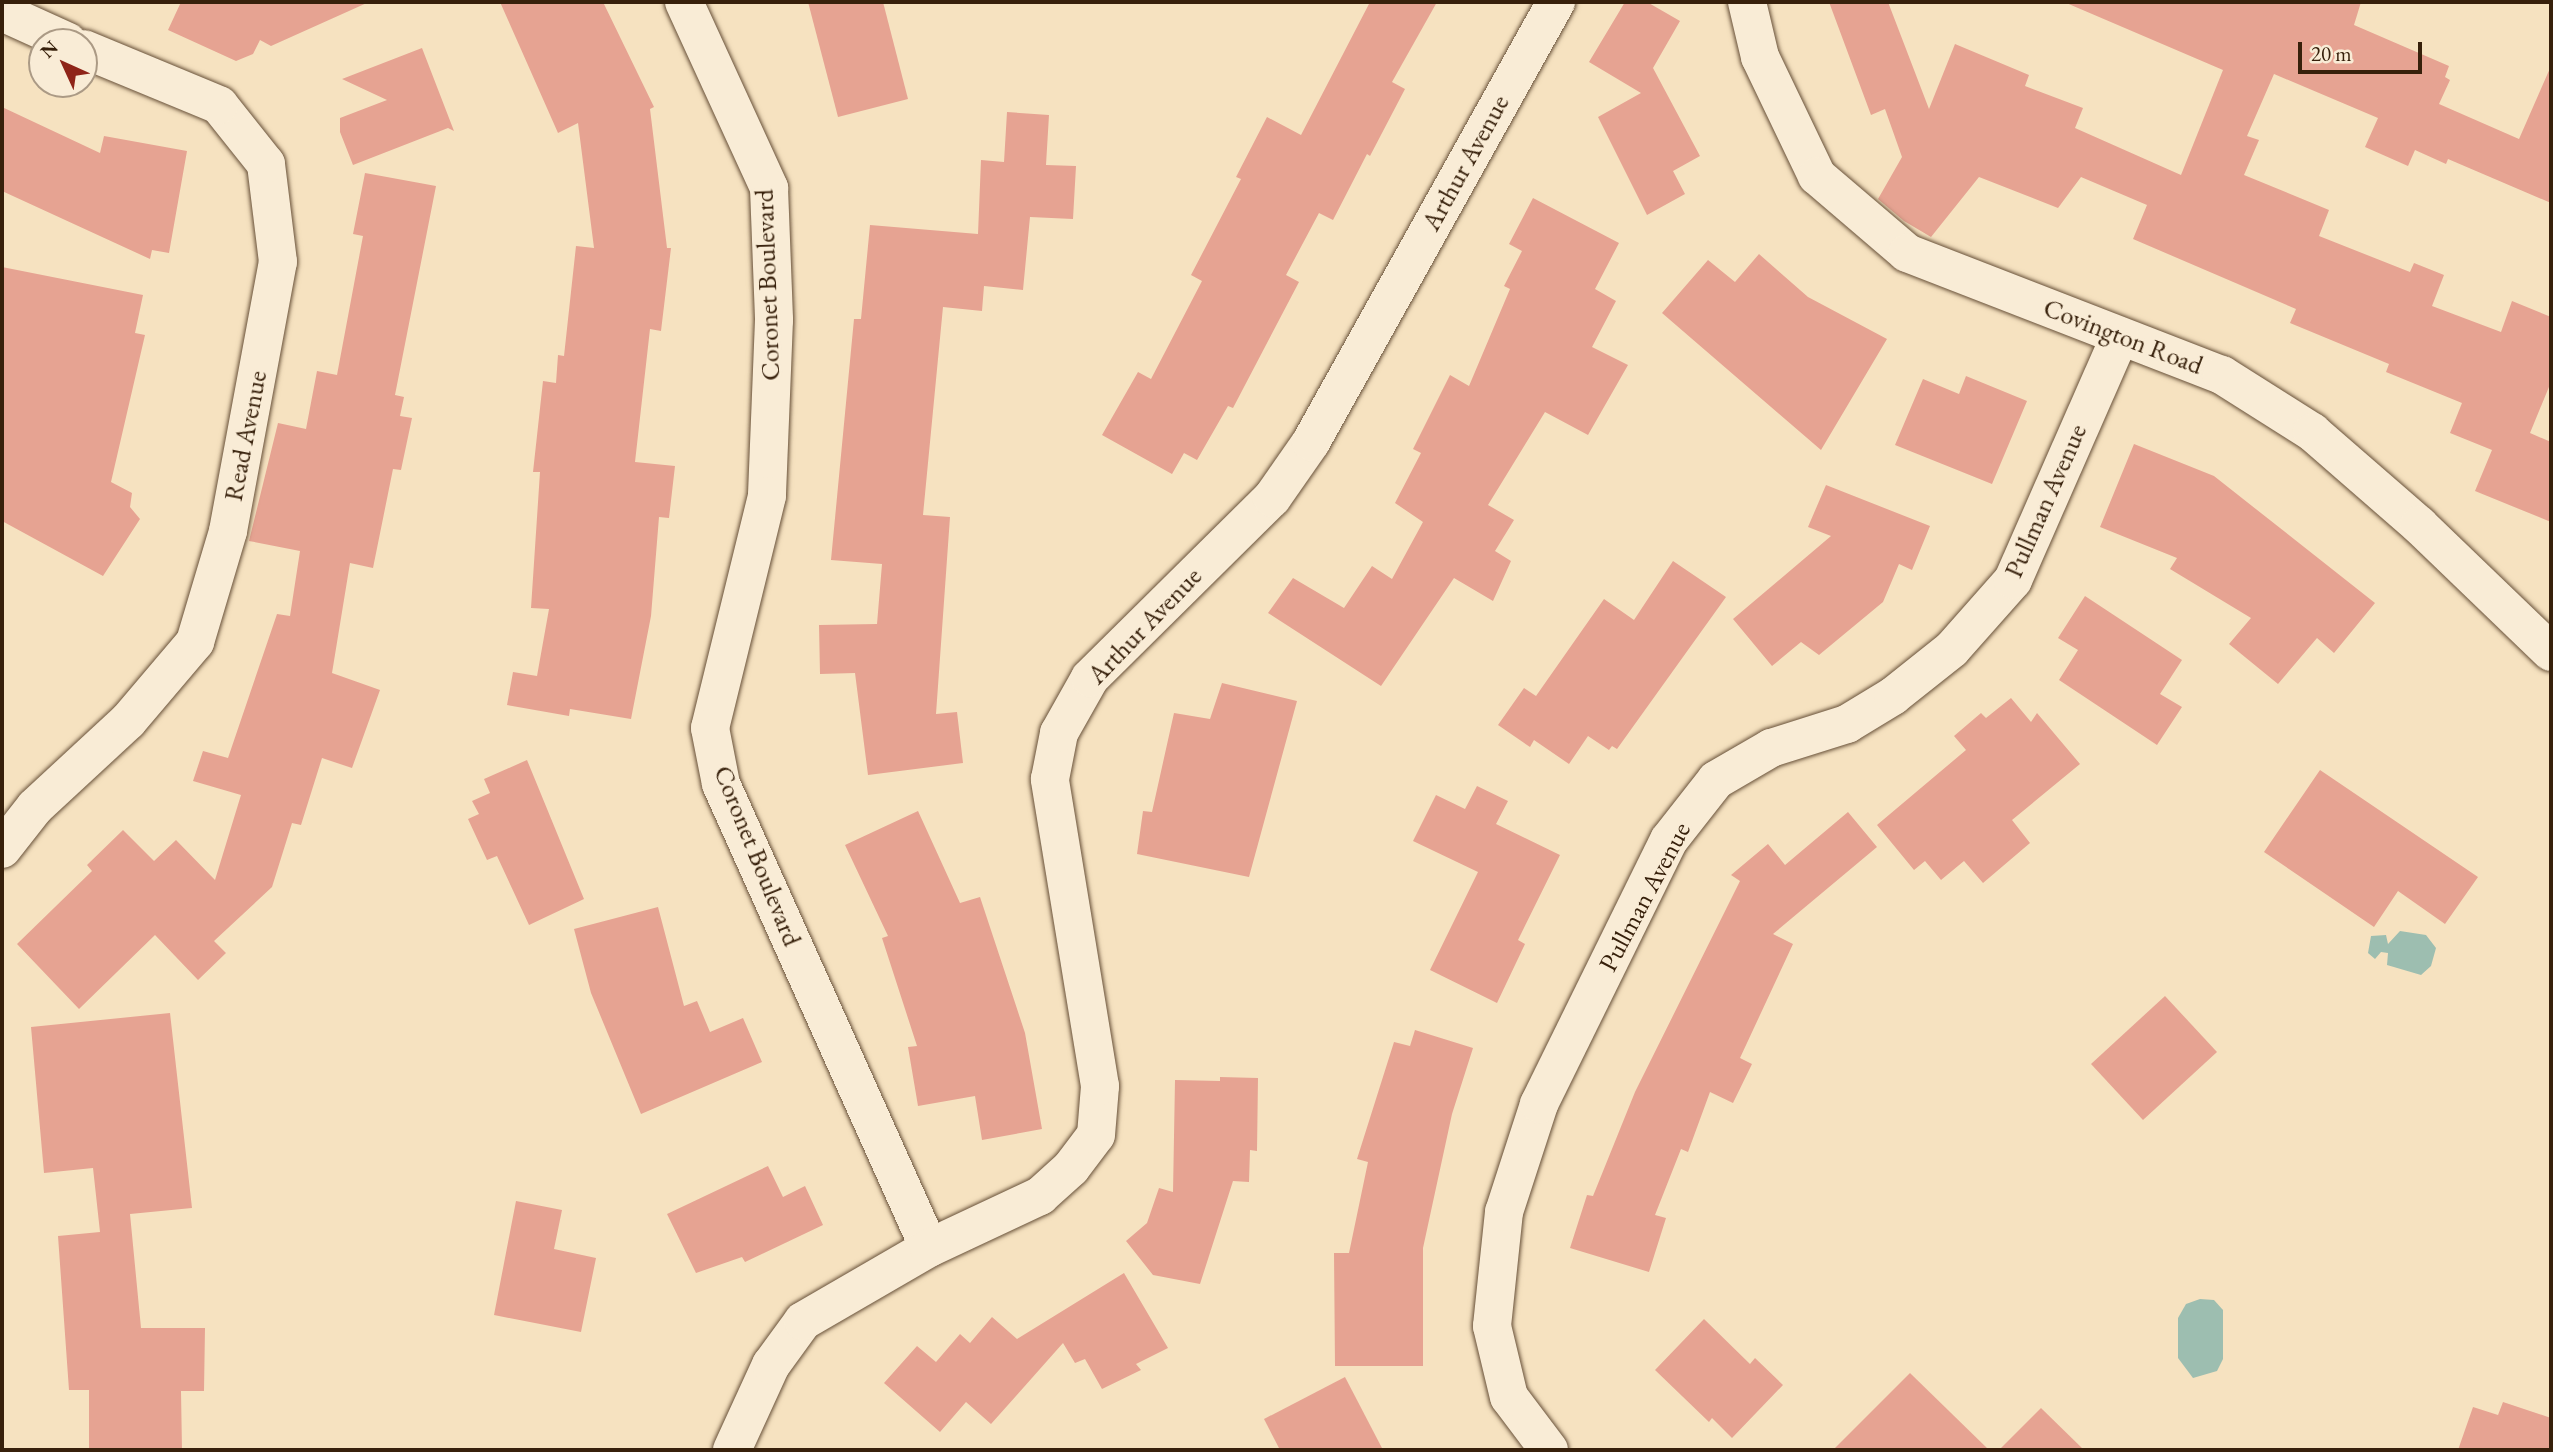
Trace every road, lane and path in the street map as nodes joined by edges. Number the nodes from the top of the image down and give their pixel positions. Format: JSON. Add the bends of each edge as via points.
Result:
{"nodes":[{"id":1,"x":684,"y":2,"type":"edge"},
{"id":2,"x":1556,"y":2,"type":"edge"},
{"id":3,"x":1747,"y":2,"type":"edge"},
{"id":4,"x":2,"y":12,"type":"edge"},
{"id":5,"x":37,"y":28,"type":"edge"},
{"id":6,"x":98,"y":55,"type":"edge"},
{"id":7,"x":2120,"y":336,"type":"junction"},
{"id":8,"x":2551,"y":652,"type":"edge"},
{"id":9,"x":2,"y":849,"type":"edge"},
{"id":10,"x":929,"y":1248,"type":"junction"},
{"id":11,"x":732,"y":1450,"type":"edge"},
{"id":12,"x":1549,"y":1450,"type":"edge"}],
"edges":[{"from":1,"to":10,"type":"street","name":"Coronet Boulevard","via":[[769,188],[774,320],[767,496],[719,685],[712,739],[721,784]]},
{"from":2,"to":10,"type":"street","name":"Arthur Avenue","via":[[1303,453],[1272,498],[1090,678],[1059,733],[1050,779],[1100,1086],[1096,1135],[1071,1168],[1040,1195]]},
{"from":3,"to":7,"type":"street","name":"Covington Road","via":[[1760,57],[1817,176],[1907,253]]},
{"from":4,"to":5,"type":"street"},
{"from":6,"to":9,"type":"street","name":"Read Avenue","via":[[219,105],[266,164],[278,262],[228,531],[195,642],[128,721],[35,807]]},
{"from":7,"to":8,"type":"street","name":"Covington Road","via":[[2222,376],[2312,432],[2419,524]]},
{"from":7,"to":12,"type":"street","name":"Pullman Avenue","via":[[2013,580],[1952,649],[1893,696],[1847,724],[1771,748],[1716,780],[1670,840],[1539,1104],[1504,1212],[1492,1326],[1509,1397]]},
{"from":10,"to":11,"type":"street","via":[[803,1321],[771,1365]]}]}
